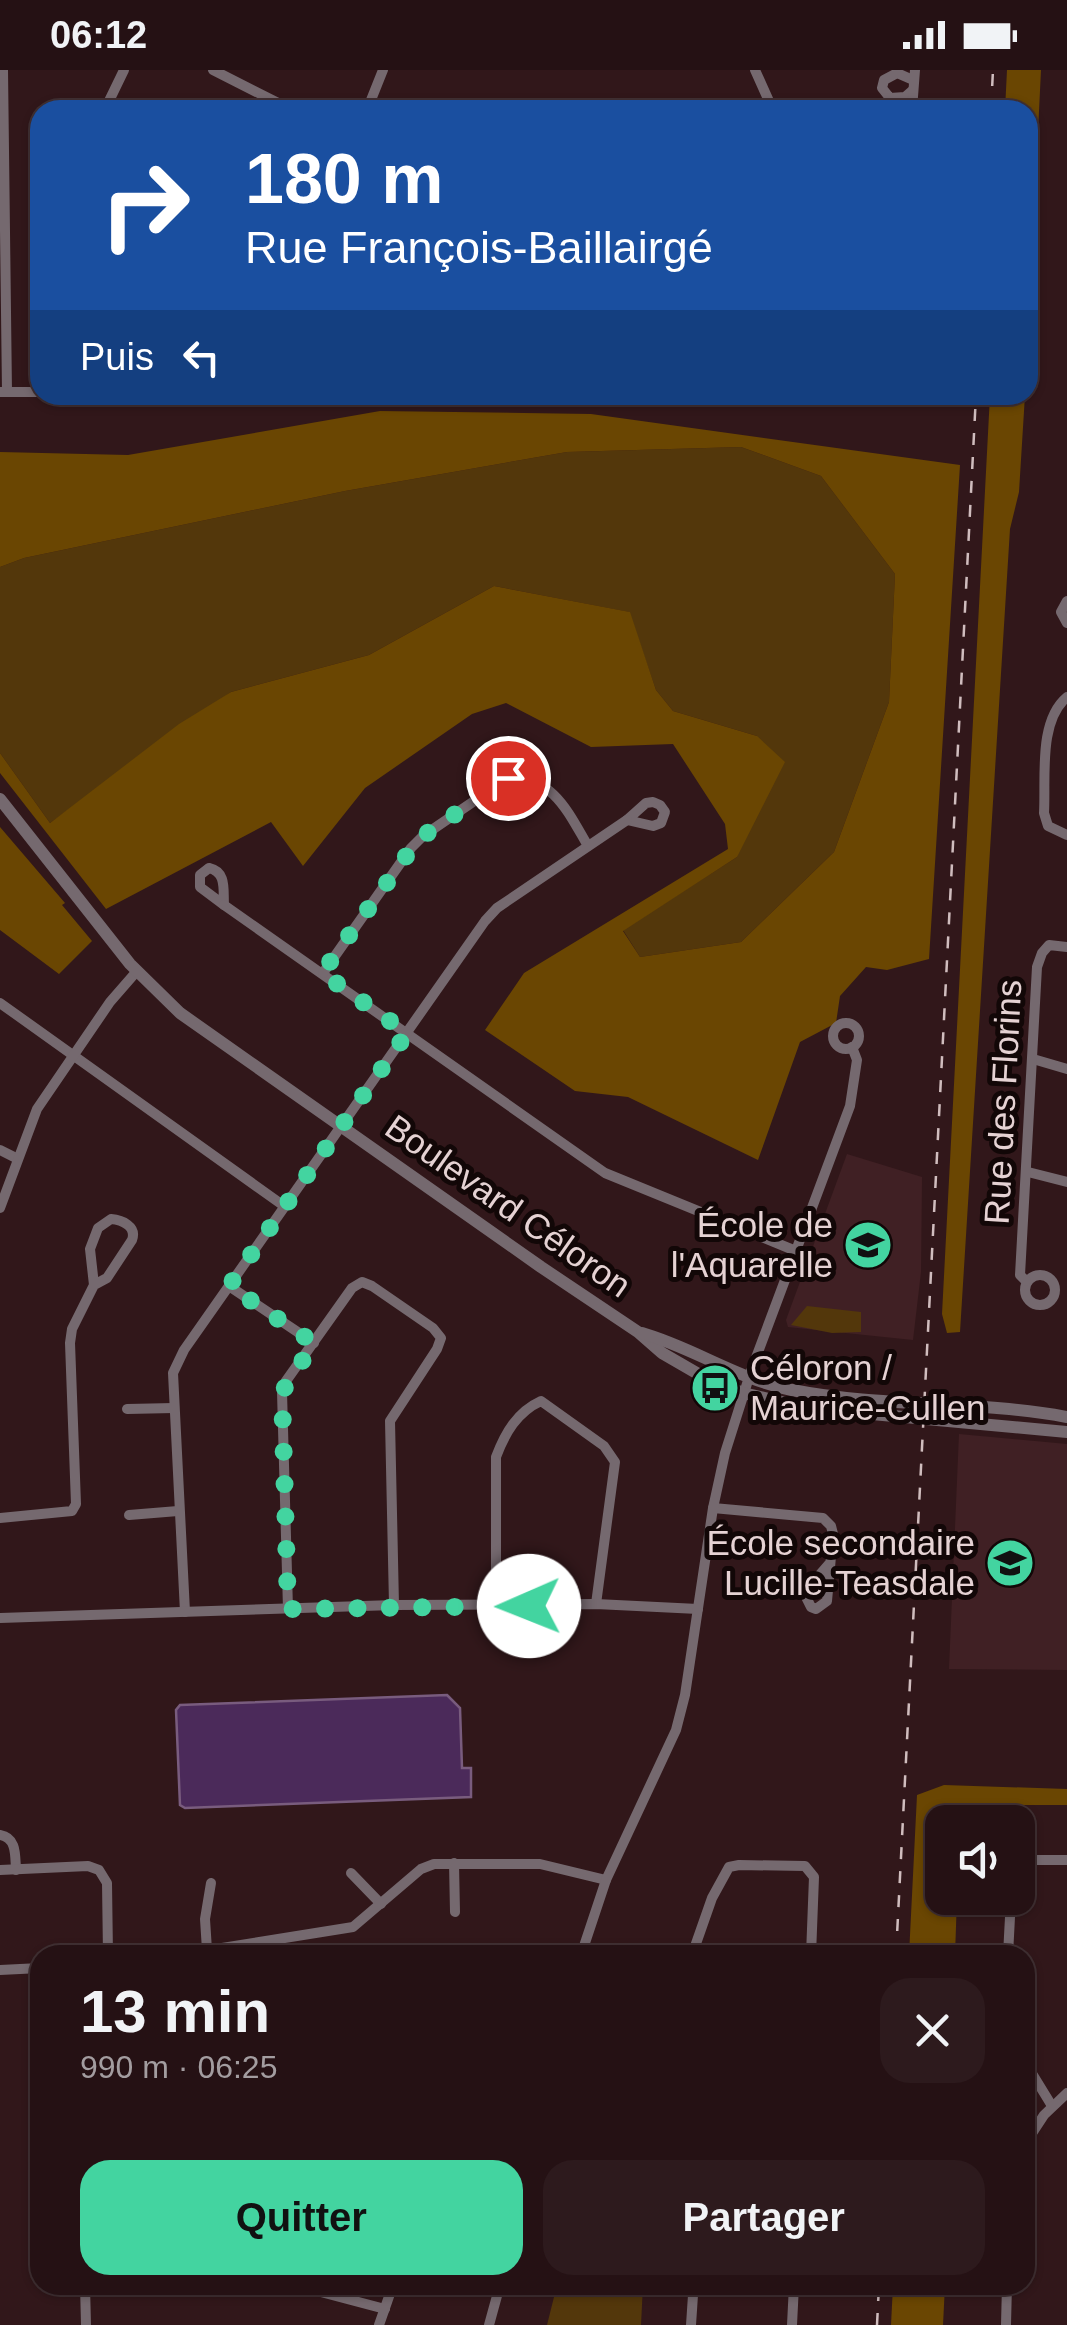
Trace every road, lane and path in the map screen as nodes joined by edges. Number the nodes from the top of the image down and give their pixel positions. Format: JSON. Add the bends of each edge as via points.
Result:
{"nodes":[{"id":1,"x":4,"y":70,"type":"edge"},
{"id":2,"x":124,"y":70,"type":"edge"},
{"id":3,"x":213,"y":70,"type":"edge"},
{"id":4,"x":383,"y":70,"type":"edge"},
{"id":5,"x":755,"y":70,"type":"edge"},
{"id":6,"x":109,"y":100,"type":"edge"},
{"id":7,"x":272,"y":100,"type":"edge"},
{"id":8,"x":372,"y":100,"type":"edge"},
{"id":9,"x":768,"y":100,"type":"edge"},
{"id":10,"x":4,"y":392,"type":"edge"},
{"id":11,"x":30,"y":392,"type":"edge"},
{"id":12,"x":1067,"y":601,"type":"edge"},
{"id":13,"x":1067,"y":623,"type":"edge"},
{"id":14,"x":1067,"y":697,"type":"edge"},
{"id":15,"x":0,"y":799,"type":"edge"},
{"id":16,"x":628,"y":820,"type":"dead end"},
{"id":17,"x":1067,"y":835,"type":"edge"},
{"id":18,"x":588,"y":846,"type":"junction"},
{"id":19,"x":224,"y":905,"type":"dead end"},
{"id":20,"x":1067,"y":947,"type":"edge"},
{"id":21,"x":137,"y":971,"type":"junction"},
{"id":22,"x":322,"y":973,"type":"junction"},
{"id":23,"x":0,"y":1003,"type":"edge"},
{"id":24,"x":407,"y":1033,"type":"junction"},
{"id":25,"x":852,"y":1047,"type":"dead end"},
{"id":26,"x":72,"y":1055,"type":"junction"},
{"id":27,"x":1033,"y":1059,"type":"junction"},
{"id":28,"x":1067,"y":1069,"type":"edge"},
{"id":29,"x":340,"y":1126,"type":"junction"},
{"id":30,"x":0,"y":1150,"type":"edge"},
{"id":31,"x":16,"y":1158,"type":"junction"},
{"id":32,"x":1028,"y":1172,"type":"junction"},
{"id":33,"x":1067,"y":1182,"type":"edge"},
{"id":34,"x":284,"y":1206,"type":"junction"},
{"id":35,"x":0,"y":1208,"type":"edge"},
{"id":36,"x":796,"y":1251,"type":"junction"},
{"id":37,"x":1026,"y":1281,"type":"dead end"},
{"id":38,"x":94,"y":1285,"type":"junction"},
{"id":39,"x":229,"y":1286,"type":"junction"},
{"id":40,"x":638,"y":1332,"type":"junction"},
{"id":41,"x":314,"y":1343,"type":"junction"},
{"id":42,"x":748,"y":1378,"type":"junction"},
{"id":43,"x":744,"y":1393,"type":"junction"},
{"id":44,"x":174,"y":1408,"type":"junction"},
{"id":45,"x":127,"y":1410,"type":"dead end"},
{"id":46,"x":1067,"y":1417,"type":"edge"},
{"id":47,"x":1067,"y":1432,"type":"edge"},
{"id":48,"x":713,"y":1508,"type":"junction"},
{"id":49,"x":178,"y":1511,"type":"junction"},
{"id":50,"x":129,"y":1514,"type":"dead end"},
{"id":51,"x":0,"y":1518,"type":"edge"},
{"id":52,"x":829,"y":1564,"type":"dead end"},
{"id":53,"x":596,"y":1604,"type":"junction"},
{"id":54,"x":394,"y":1606,"type":"junction"},
{"id":55,"x":496,"y":1607,"type":"junction"},
{"id":56,"x":288,"y":1609,"type":"junction"},
{"id":57,"x":698,"y":1609,"type":"junction"},
{"id":58,"x":184,"y":1612,"type":"junction"},
{"id":59,"x":0,"y":1618,"type":"edge"},
{"id":60,"x":0,"y":1835,"type":"edge"},
{"id":61,"x":1035,"y":1860,"type":"edge"},
{"id":62,"x":1067,"y":1860,"type":"edge"},
{"id":63,"x":454,"y":1863,"type":"junction"},
{"id":64,"x":0,"y":1870,"type":"edge"},
{"id":65,"x":16,"y":1870,"type":"junction"},
{"id":66,"x":351,"y":1873,"type":"dead end"},
{"id":67,"x":606,"y":1880,"type":"junction"},
{"id":68,"x":211,"y":1882,"type":"dead end"},
{"id":69,"x":381,"y":1904,"type":"junction"},
{"id":70,"x":455,"y":1912,"type":"dead end"},
{"id":71,"x":1011,"y":1915,"type":"edge"},
{"id":72,"x":108,"y":1945,"type":"edge"},
{"id":73,"x":207,"y":1945,"type":"edge"},
{"id":74,"x":239,"y":1945,"type":"edge"},
{"id":75,"x":584,"y":1945,"type":"edge"},
{"id":76,"x":696,"y":1945,"type":"edge"},
{"id":77,"x":811,"y":1945,"type":"edge"},
{"id":78,"x":1009,"y":1945,"type":"edge"},
{"id":79,"x":30,"y":1968,"type":"edge"},
{"id":80,"x":0,"y":1970,"type":"edge"},
{"id":81,"x":1035,"y":2078,"type":"edge"},
{"id":82,"x":1067,"y":2093,"type":"edge"},
{"id":83,"x":1052,"y":2106,"type":"junction"},
{"id":84,"x":1035,"y":2130,"type":"edge"},
{"id":85,"x":85,"y":2295,"type":"edge"},
{"id":86,"x":336,"y":2295,"type":"edge"},
{"id":87,"x":390,"y":2295,"type":"edge"},
{"id":88,"x":497,"y":2295,"type":"edge"},
{"id":89,"x":692,"y":2295,"type":"edge"},
{"id":90,"x":794,"y":2295,"type":"edge"},
{"id":91,"x":1006,"y":2295,"type":"edge"},
{"id":92,"x":385,"y":2309,"type":"junction"},
{"id":93,"x":86,"y":2325,"type":"edge"},
{"id":94,"x":378,"y":2325,"type":"edge"},
{"id":95,"x":489,"y":2325,"type":"edge"},
{"id":96,"x":691,"y":2325,"type":"edge"},
{"id":97,"x":792,"y":2325,"type":"edge"},
{"id":98,"x":1006,"y":2325,"type":"edge"}],
"edges":[{"from":1,"to":10,"type":"street"},
{"from":2,"to":6,"type":"street"},
{"from":3,"to":7,"type":"street"},
{"from":4,"to":8,"type":"street"},
{"from":5,"to":9,"type":"street"},
{"from":10,"to":11,"type":"street"},
{"from":12,"to":13,"type":"street"},
{"from":14,"to":17,"type":"street","via":[[1048,730],[1044,812],[1048,826]]},
{"from":15,"to":21,"type":"street","name":"Boulevard Céloron"},
{"from":16,"to":18,"type":"street"},
{"from":18,"to":22,"type":"street","via":[[560,798],[524,777],[508,778],[423,836]]},
{"from":18,"to":24,"type":"street","via":[[497,908]]},
{"from":19,"to":22,"type":"street"},
{"from":20,"to":27,"type":"street","name":"Rue des Florins","via":[[1049,945],[1037,968]]},
{"from":21,"to":26,"type":"street"},
{"from":21,"to":29,"type":"street","name":"Boulevard Céloron","via":[[180,1013]]},
{"from":22,"to":24,"type":"street"},
{"from":23,"to":26,"type":"street"},
{"from":24,"to":29,"type":"street"},
{"from":24,"to":36,"type":"street","via":[[605,1173]]},
{"from":25,"to":36,"type":"street","via":[[850,1106]]},
{"from":26,"to":31,"type":"street","via":[[37,1108]]},
{"from":26,"to":34,"type":"street"},
{"from":27,"to":28,"type":"street"},
{"from":27,"to":32,"type":"street","name":"Rue des Florins"},
{"from":29,"to":34,"type":"street"},
{"from":29,"to":40,"type":"street","name":"Boulevard Céloron"},
{"from":30,"to":31,"type":"street"},
{"from":31,"to":35,"type":"street"},
{"from":32,"to":33,"type":"street"},
{"from":32,"to":37,"type":"street","name":"Rue des Florins","via":[[1020,1275]]},
{"from":34,"to":39,"type":"street"},
{"from":36,"to":42,"type":"street"},
{"from":38,"to":38,"type":"street","via":[[108,1278],[132,1240],[122,1220],[103,1222],[94,1238]]},
{"from":38,"to":51,"type":"street","via":[[70,1343],[76,1504],[56,1514]]},
{"from":39,"to":41,"type":"street"},
{"from":39,"to":44,"type":"street","via":[[173,1372]]},
{"from":40,"to":42,"type":"street","name":"Boulevard Céloron"},
{"from":40,"to":43,"type":"street","name":"Boulevard Céloron","via":[[671,1359]]},
{"from":41,"to":54,"type":"street","via":[[362,1282],[441,1338],[390,1421]]},
{"from":41,"to":56,"type":"street","via":[[282,1392]]},
{"from":42,"to":43,"type":"street"},
{"from":42,"to":46,"type":"street","name":"Boulevard Céloron","via":[[821,1395]]},
{"from":43,"to":47,"type":"street","name":"Boulevard Céloron","via":[[824,1410]]},
{"from":43,"to":48,"type":"street"},
{"from":44,"to":45,"type":"street"},
{"from":44,"to":49,"type":"street"},
{"from":48,"to":52,"type":"street","via":[[822,1518],[833,1534]]},
{"from":48,"to":57,"type":"street"},
{"from":49,"to":50,"type":"street"},
{"from":49,"to":58,"type":"street"},
{"from":53,"to":55,"type":"street"},
{"from":53,"to":55,"type":"street","via":[[614,1462],[604,1446],[541,1401],[526,1408],[496,1457]]},
{"from":53,"to":57,"type":"street"},
{"from":54,"to":55,"type":"street"},
{"from":54,"to":56,"type":"street"},
{"from":56,"to":58,"type":"street"},
{"from":57,"to":67,"type":"street","via":[[676,1730]]},
{"from":58,"to":59,"type":"street"},
{"from":60,"to":65,"type":"street","via":[[12,1841]]},
{"from":61,"to":62,"type":"street"},
{"from":63,"to":67,"type":"street","via":[[549,1865]]},
{"from":63,"to":69,"type":"street","via":[[425,1866]]},
{"from":63,"to":70,"type":"street"},
{"from":64,"to":65,"type":"street"},
{"from":65,"to":72,"type":"street","via":[[91,1866],[102,1872]]},
{"from":66,"to":69,"type":"street"},
{"from":67,"to":75,"type":"street"},
{"from":68,"to":73,"type":"street"},
{"from":69,"to":74,"type":"street","via":[[352,1927]]},
{"from":71,"to":78,"type":"street"},
{"from":76,"to":77,"type":"street","via":[[727,1869],[773,1864],[802,1865],[814,1877]]},
{"from":79,"to":80,"type":"street"},
{"from":81,"to":83,"type":"street"},
{"from":82,"to":83,"type":"street"},
{"from":83,"to":84,"type":"street"},
{"from":85,"to":93,"type":"street"},
{"from":86,"to":92,"type":"street"},
{"from":87,"to":92,"type":"street"},
{"from":88,"to":95,"type":"street"},
{"from":89,"to":96,"type":"street"},
{"from":90,"to":97,"type":"street"},
{"from":91,"to":98,"type":"street"},
{"from":92,"to":94,"type":"street"}]}
